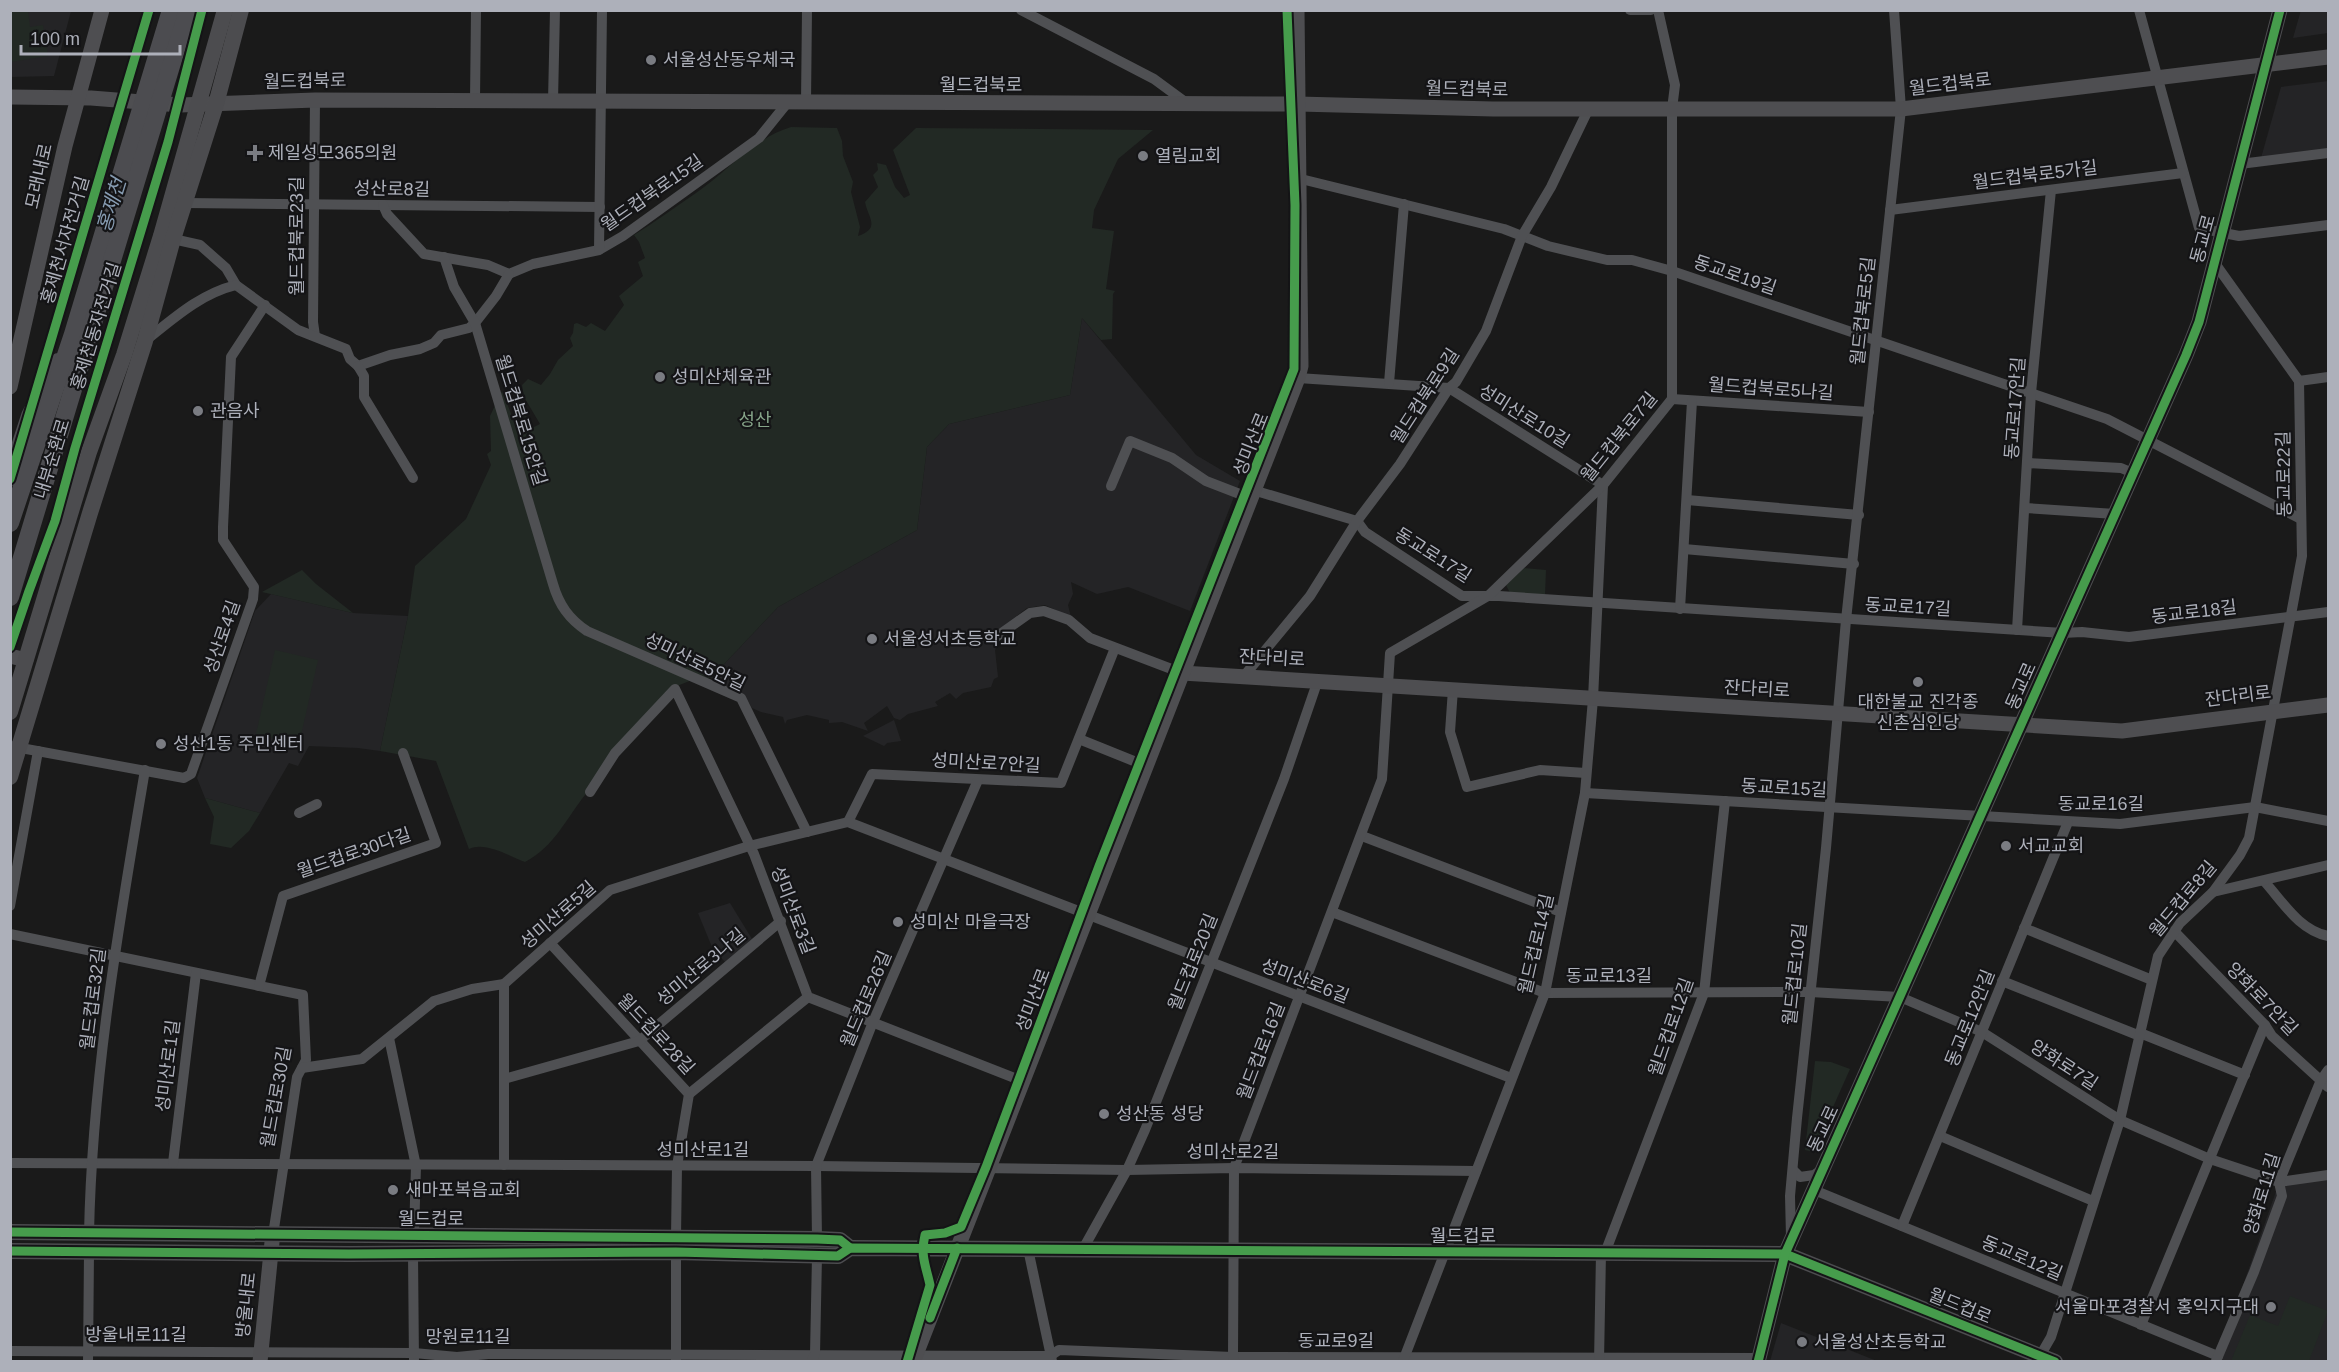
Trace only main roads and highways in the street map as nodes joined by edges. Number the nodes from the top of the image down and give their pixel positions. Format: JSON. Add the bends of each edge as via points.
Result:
{"nodes":[{"id":1,"x":171,"y":10,"type":"edge"},
{"id":2,"x":188,"y":10,"type":"edge"},
{"id":3,"x":225,"y":10,"type":"edge"},
{"id":4,"x":242,"y":10,"type":"edge"},
{"id":5,"x":73,"y":334,"type":"junction"},
{"id":6,"x":10,"y":477,"type":"edge"},
{"id":7,"x":10,"y":523,"type":"edge"},
{"id":8,"x":10,"y":597,"type":"edge"},
{"id":9,"x":19,"y":658,"type":"edge"},
{"id":10,"x":10,"y":712,"type":"edge"},
{"id":11,"x":14,"y":747,"type":"edge"},
{"id":12,"x":10,"y":777,"type":"edge"},
{"id":13,"x":10,"y":1232,"type":"edge"},
{"id":14,"x":219,"y":1235,"type":"junction"},
{"id":15,"x":333,"y":1236,"type":"junction"},
{"id":16,"x":676,"y":1245,"type":"junction"},
{"id":17,"x":10,"y":1251,"type":"edge"},
{"id":18,"x":220,"y":1253,"type":"junction"},
{"id":19,"x":334,"y":1254,"type":"junction"},
{"id":20,"x":2048,"y":1359,"type":"edge"}],
"edges":[{"from":1,"to":5,"type":"highway","name":"내부순환로","bridge":true},
{"from":2,"to":8,"type":"highway","name":"내부순환로","bridge":true},
{"from":3,"to":9,"type":"main road","via":[[161,236]]},
{"from":4,"to":11,"type":"main road","via":[[145,341]]},
{"from":5,"to":6,"type":"highway","bridge":true,"via":[[30,416]]},
{"from":5,"to":7,"type":"highway","name":"내부순환로","bridge":true},
{"from":9,"to":10,"type":"main road"},
{"from":11,"to":12,"type":"main road"},
{"from":13,"to":14,"type":"main road","name":"월드컵로"},
{"from":14,"to":15,"type":"main road","name":"월드컵로"},
{"from":14,"to":18,"type":"main road"},
{"from":15,"to":16,"type":"main road","name":"월드컵로","via":[[414,1235]]},
{"from":15,"to":19,"type":"main road"},
{"from":16,"to":19,"type":"main road","name":"월드컵로"},
{"from":16,"to":20,"type":"main road","name":"월드컵로","via":[[817,1247],[838,1256],[850,1248],[1603,1253],[1788,1247]]},
{"from":17,"to":18,"type":"main road","name":"월드컵로"},
{"from":18,"to":19,"type":"main road","name":"월드컵로"}]}
